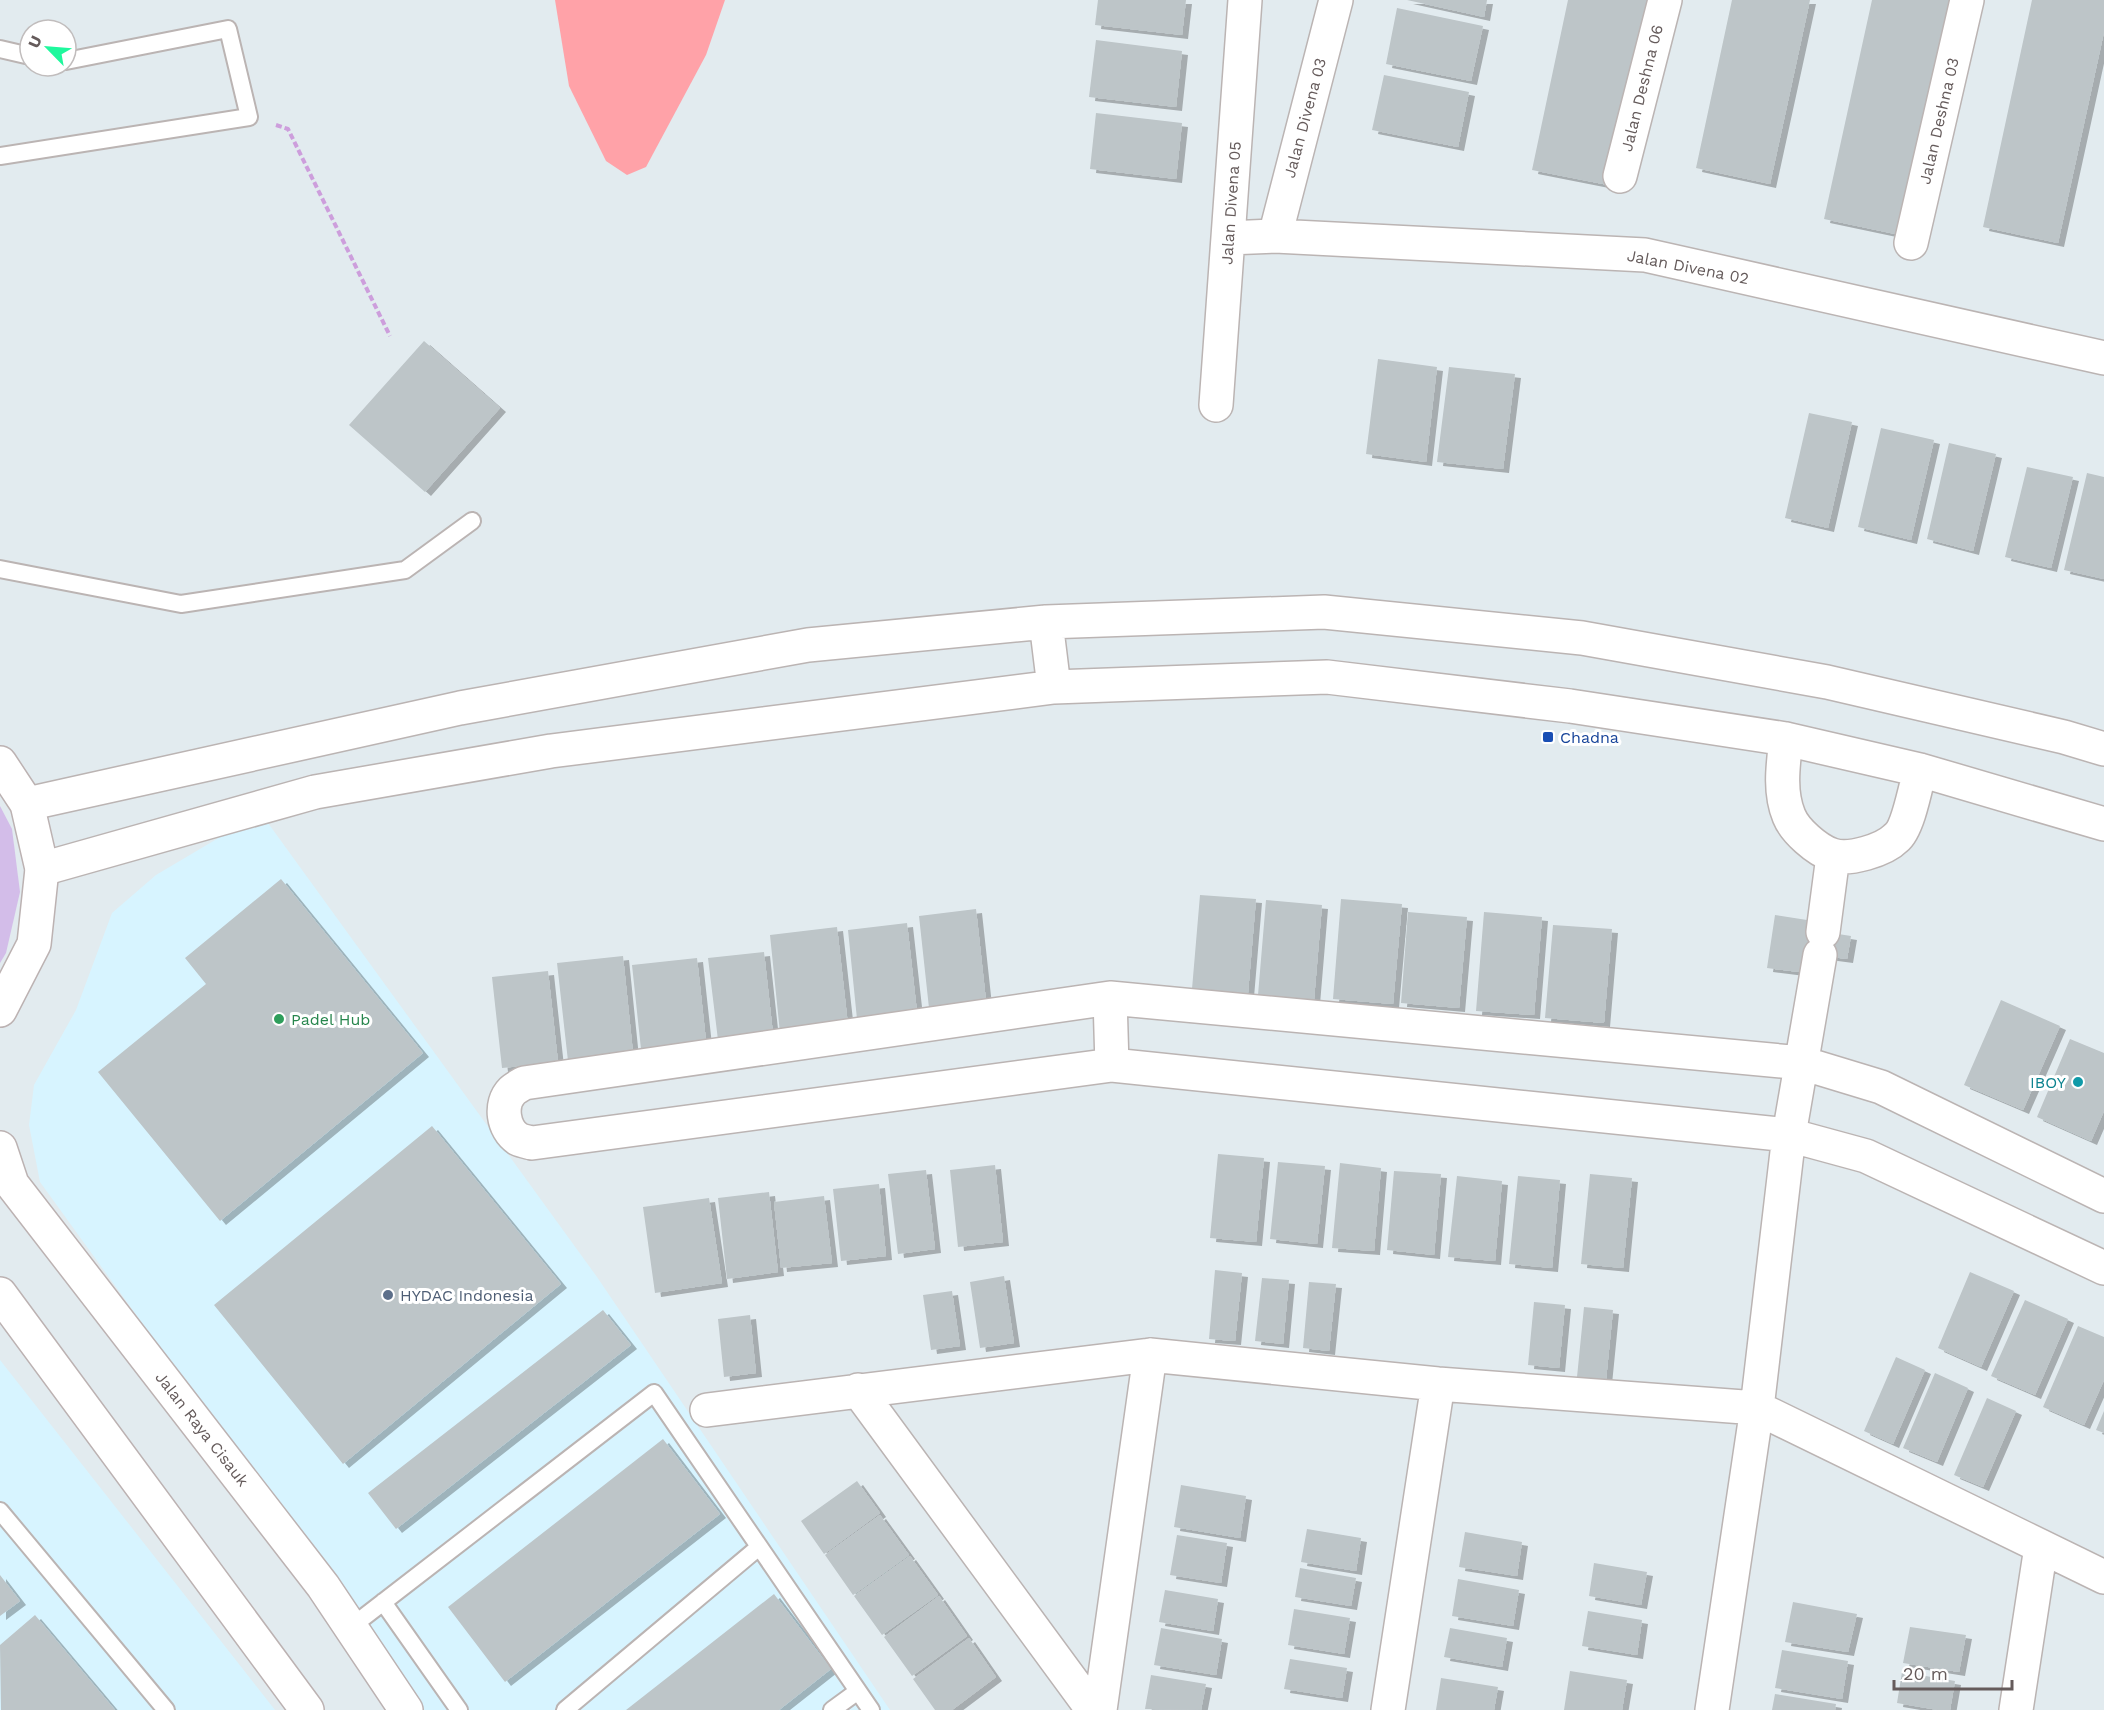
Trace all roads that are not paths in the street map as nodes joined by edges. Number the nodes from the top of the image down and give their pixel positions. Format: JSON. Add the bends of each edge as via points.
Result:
{"nodes":[{"id":1,"x":1245,"y":0,"type":"edge"},
{"id":2,"x":1336,"y":0,"type":"edge"},
{"id":3,"x":1665,"y":0,"type":"edge"},
{"id":4,"x":1967,"y":0,"type":"edge"},
{"id":5,"x":0,"y":49,"type":"edge"},
{"id":6,"x":18,"y":53,"type":"edge"},
{"id":7,"x":78,"y":59,"type":"edge"},
{"id":8,"x":0,"y":156,"type":"edge"},
{"id":9,"x":1620,"y":176,"type":"dead end"},
{"id":10,"x":1275,"y":236,"type":"junction"},
{"id":11,"x":1228,"y":238,"type":"junction"},
{"id":12,"x":1911,"y":243,"type":"dead end"},
{"id":13,"x":2104,"y":358,"type":"edge"},
{"id":14,"x":1216,"y":405,"type":"dead end"},
{"id":15,"x":472,"y":521,"type":"dead end"},
{"id":16,"x":0,"y":569,"type":"edge"},
{"id":17,"x":1046,"y":622,"type":"junction"},
{"id":18,"x":1054,"y":687,"type":"junction"},
{"id":19,"x":1786,"y":740,"type":"junction"},
{"id":20,"x":2104,"y":749,"type":"edge"},
{"id":21,"x":0,"y":763,"type":"edge"},
{"id":22,"x":1920,"y":770,"type":"junction"},
{"id":23,"x":27,"y":804,"type":"junction"},
{"id":24,"x":2104,"y":824,"type":"edge"},
{"id":25,"x":1833,"y":856,"type":"junction"},
{"id":26,"x":42,"y":869,"type":"junction"},
{"id":27,"x":1110,"y":998,"type":"junction"},
{"id":28,"x":0,"y":1010,"type":"edge"},
{"id":29,"x":1802,"y":1063,"type":"junction"},
{"id":30,"x":1112,"y":1065,"type":"junction"},
{"id":31,"x":1789,"y":1135,"type":"junction"},
{"id":32,"x":0,"y":1148,"type":"edge"},
{"id":33,"x":2104,"y":1196,"type":"edge"},
{"id":34,"x":2104,"y":1268,"type":"edge"},
{"id":35,"x":0,"y":1294,"type":"edge"},
{"id":36,"x":1150,"y":1355,"type":"junction"},
{"id":37,"x":1438,"y":1384,"type":"junction"},
{"id":38,"x":858,"y":1390,"type":"junction"},
{"id":39,"x":1757,"y":1408,"type":"junction"},
{"id":40,"x":707,"y":1410,"type":"dead end"},
{"id":41,"x":0,"y":1511,"type":"edge"},
{"id":42,"x":759,"y":1547,"type":"junction"},
{"id":43,"x":2041,"y":1547,"type":"junction"},
{"id":44,"x":2104,"y":1577,"type":"edge"},
{"id":45,"x":383,"y":1602,"type":"junction"},
{"id":46,"x":351,"y":1627,"type":"junction"},
{"id":47,"x":858,"y":1691,"type":"junction"},
{"id":48,"x":166,"y":1710,"type":"edge"},
{"id":49,"x":307,"y":1710,"type":"edge"},
{"id":50,"x":406,"y":1710,"type":"edge"},
{"id":51,"x":459,"y":1710,"type":"edge"},
{"id":52,"x":565,"y":1710,"type":"edge"},
{"id":53,"x":832,"y":1710,"type":"edge"},
{"id":54,"x":871,"y":1710,"type":"edge"},
{"id":55,"x":1093,"y":1710,"type":"edge"},
{"id":56,"x":1100,"y":1710,"type":"edge"},
{"id":57,"x":1388,"y":1710,"type":"edge"},
{"id":58,"x":1712,"y":1710,"type":"edge"},
{"id":59,"x":2016,"y":1710,"type":"edge"}],
"edges":[{"from":1,"to":11,"type":"street","name":"Jalan Divena 05"},
{"from":2,"to":10,"type":"street","name":"Jalan Divena 03"},
{"from":3,"to":9,"type":"street","name":"Jalan Deshna 06"},
{"from":4,"to":12,"type":"street","name":"Jalan Deshna 03"},
{"from":5,"to":6,"type":"lane"},
{"from":7,"to":8,"type":"lane","via":[[228,29],[249,117]]},
{"from":10,"to":11,"type":"street","name":"Jalan Divena 02"},
{"from":10,"to":13,"type":"street","name":"Jalan Divena 02","via":[[1645,255]]},
{"from":11,"to":14,"type":"street","name":"Jalan Divena 05"},
{"from":15,"to":16,"type":"lane","via":[[405,570],[181,604]]},
{"from":17,"to":18,"type":"street"},
{"from":17,"to":20,"type":"street","via":[[1324,612],[1582,638],[1827,682],[2064,736]]},
{"from":17,"to":23,"type":"street","via":[[808,645],[460,708]]},
{"from":18,"to":19,"type":"street","via":[[1327,678],[1570,706]]},
{"from":18,"to":26,"type":"street","via":[[551,751],[315,792]]},
{"from":19,"to":22,"type":"street"},
{"from":19,"to":25,"type":"street","via":[[1782,780],[1789,817],[1807,840]]},
{"from":21,"to":23,"type":"street"},
{"from":22,"to":24,"type":"street"},
{"from":22,"to":25,"type":"street","via":[[1911,808],[1898,837],[1866,855]]},
{"from":23,"to":26,"type":"street"},
{"from":25,"to":29,"type":"street"},
{"from":26,"to":28,"type":"street","via":[[34,944]]},
{"from":27,"to":29,"type":"street"},
{"from":27,"to":30,"type":"street"},
{"from":27,"to":30,"type":"street","via":[[524,1083],[512,1090],[505,1102],[504,1116],[519,1139],[532,1143]]},
{"from":29,"to":31,"type":"street"},
{"from":29,"to":33,"type":"street","via":[[1881,1087]]},
{"from":30,"to":31,"type":"street"},
{"from":31,"to":34,"type":"street","via":[[1866,1156]]},
{"from":31,"to":39,"type":"street"},
{"from":32,"to":46,"type":"street","name":"Jalan Raya Cisauk","via":[[12,1184]]},
{"from":35,"to":49,"type":"street"},
{"from":36,"to":37,"type":"street"},
{"from":36,"to":38,"type":"street"},
{"from":36,"to":56,"type":"street"},
{"from":37,"to":39,"type":"street"},
{"from":37,"to":57,"type":"street"},
{"from":38,"to":40,"type":"street"},
{"from":38,"to":55,"type":"street"},
{"from":39,"to":43,"type":"street"},
{"from":39,"to":58,"type":"street"},
{"from":41,"to":48,"type":"lane"},
{"from":42,"to":45,"type":"lane","via":[[654,1394]]},
{"from":42,"to":47,"type":"lane"},
{"from":42,"to":52,"type":"lane"},
{"from":43,"to":44,"type":"street"},
{"from":43,"to":59,"type":"street"},
{"from":45,"to":46,"type":"lane"},
{"from":45,"to":51,"type":"lane"},
{"from":46,"to":50,"type":"street","name":"Jalan Raya Cisauk"},
{"from":47,"to":53,"type":"lane"},
{"from":47,"to":54,"type":"lane"}]}
